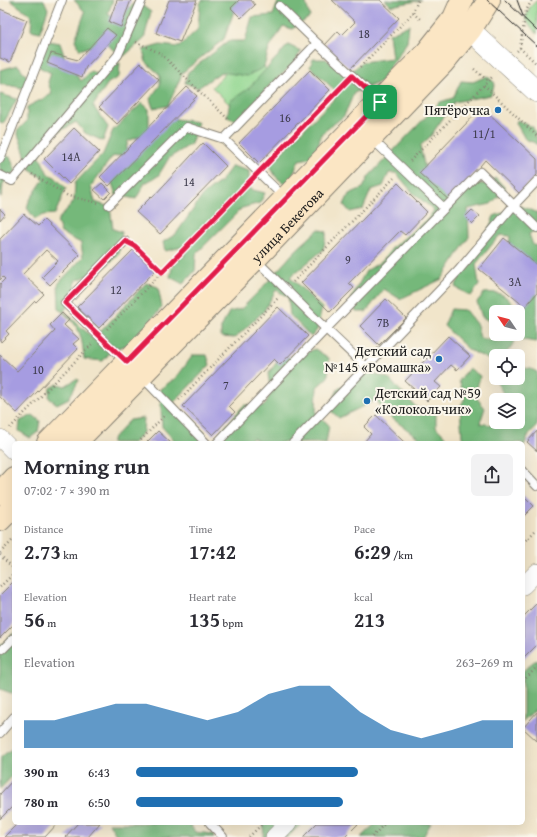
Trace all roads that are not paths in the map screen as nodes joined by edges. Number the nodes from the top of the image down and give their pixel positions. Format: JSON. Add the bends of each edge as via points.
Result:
{"nodes":[{"id":1,"x":62,"y":0,"type":"edge"},
{"id":2,"x":142,"y":0,"type":"edge"},
{"id":3,"x":489,"y":0,"type":"edge"},
{"id":4,"x":279,"y":6,"type":"dead end"},
{"id":5,"x":462,"y":16,"type":"edge"},
{"id":6,"x":317,"y":43,"type":"junction"},
{"id":7,"x":537,"y":92,"type":"edge"},
{"id":8,"x":380,"y":102,"type":"junction"},
{"id":9,"x":371,"y":138,"type":"junction"},
{"id":10,"x":224,"y":139,"type":"junction"},
{"id":11,"x":0,"y":159,"type":"edge"},
{"id":12,"x":0,"y":175,"type":"edge"},
{"id":13,"x":537,"y":181,"type":"edge"},
{"id":14,"x":286,"y":198,"type":"junction"},
{"id":15,"x":109,"y":205,"type":"road end"},
{"id":16,"x":514,"y":205,"type":"junction"},
{"id":17,"x":444,"y":208,"type":"junction"},
{"id":18,"x":537,"y":228,"type":"edge"},
{"id":19,"x":125,"y":241,"type":"road end"},
{"id":20,"x":255,"y":259,"type":"junction"},
{"id":21,"x":326,"y":329,"type":"junction"},
{"id":22,"x":366,"y":367,"type":"junction"},
{"id":23,"x":134,"y":369,"type":"junction"},
{"id":24,"x":5,"y":433,"type":"edge"},
{"id":25,"x":50,"y":441,"type":"edge"},
{"id":26,"x":77,"y":441,"type":"edge"},
{"id":27,"x":204,"y":441,"type":"edge"},
{"id":28,"x":219,"y":441,"type":"edge"},
{"id":29,"x":295,"y":441,"type":"edge"},
{"id":30,"x":12,"y":448,"type":"edge"},
{"id":31,"x":525,"y":473,"type":"edge"},
{"id":32,"x":12,"y":480,"type":"edge"},
{"id":33,"x":537,"y":486,"type":"edge"},
{"id":34,"x":0,"y":492,"type":"edge"},
{"id":35,"x":12,"y":508,"type":"edge"},
{"id":36,"x":0,"y":520,"type":"edge"},
{"id":37,"x":537,"y":572,"type":"edge"},
{"id":38,"x":525,"y":584,"type":"edge"},
{"id":39,"x":12,"y":640,"type":"edge"},
{"id":40,"x":3,"y":649,"type":"dead end"},
{"id":41,"x":12,"y":719,"type":"edge"},
{"id":42,"x":0,"y":734,"type":"edge"},
{"id":43,"x":212,"y":825,"type":"edge"},
{"id":44,"x":286,"y":825,"type":"edge"},
{"id":45,"x":223,"y":837,"type":"edge"},
{"id":46,"x":274,"y":837,"type":"edge"}],
"edges":[{"from":1,"to":11,"type":"lane"},
{"from":2,"to":12,"type":"lane","via":[[118,54],[12,181]]},
{"from":3,"to":5,"type":"main road","name":"улица Бекетова"},
{"from":4,"to":6,"type":"lane"},
{"from":5,"to":7,"type":"street"},
{"from":5,"to":8,"type":"main road","name":"улица Бекетова"},
{"from":5,"to":9,"type":"main road","name":"улица Бекетова","via":[[442,64]]},
{"from":6,"to":8,"type":"lane"},
{"from":6,"to":10,"type":"lane"},
{"from":8,"to":14,"type":"main road","name":"улица Бекетова"},
{"from":9,"to":17,"type":"lane"},
{"from":9,"to":20,"type":"main road","name":"улица Бекетова"},
{"from":10,"to":14,"type":"lane"},
{"from":10,"to":15,"type":"lane","via":[[187,128]]},
{"from":13,"to":16,"type":"lane"},
{"from":14,"to":23,"type":"main road","name":"улица Бекетова"},
{"from":16,"to":17,"type":"lane","via":[[480,172]]},
{"from":16,"to":18,"type":"lane"},
{"from":16,"to":22,"type":"lane","via":[[458,271]]},
{"from":17,"to":21,"type":"lane"},
{"from":19,"to":23,"type":"lane","via":[[65,303]]},
{"from":20,"to":21,"type":"lane"},
{"from":20,"to":23,"type":"main road","name":"улица Бекетова"},
{"from":21,"to":22,"type":"lane"},
{"from":21,"to":28,"type":"lane"},
{"from":22,"to":29,"type":"lane"},
{"from":23,"to":25,"type":"main road","name":"улица Бекетова"},
{"from":23,"to":26,"type":"main road","name":"улица Бекетова"},
{"from":23,"to":27,"type":"lane"},
{"from":24,"to":30,"type":"street"},
{"from":31,"to":33,"type":"lane"},
{"from":32,"to":34,"type":"main road"},
{"from":35,"to":36,"type":"main road"},
{"from":37,"to":38,"type":"street"},
{"from":39,"to":40,"type":"lane"},
{"from":41,"to":42,"type":"lane"},
{"from":43,"to":45,"type":"lane"},
{"from":44,"to":46,"type":"street"}]}
